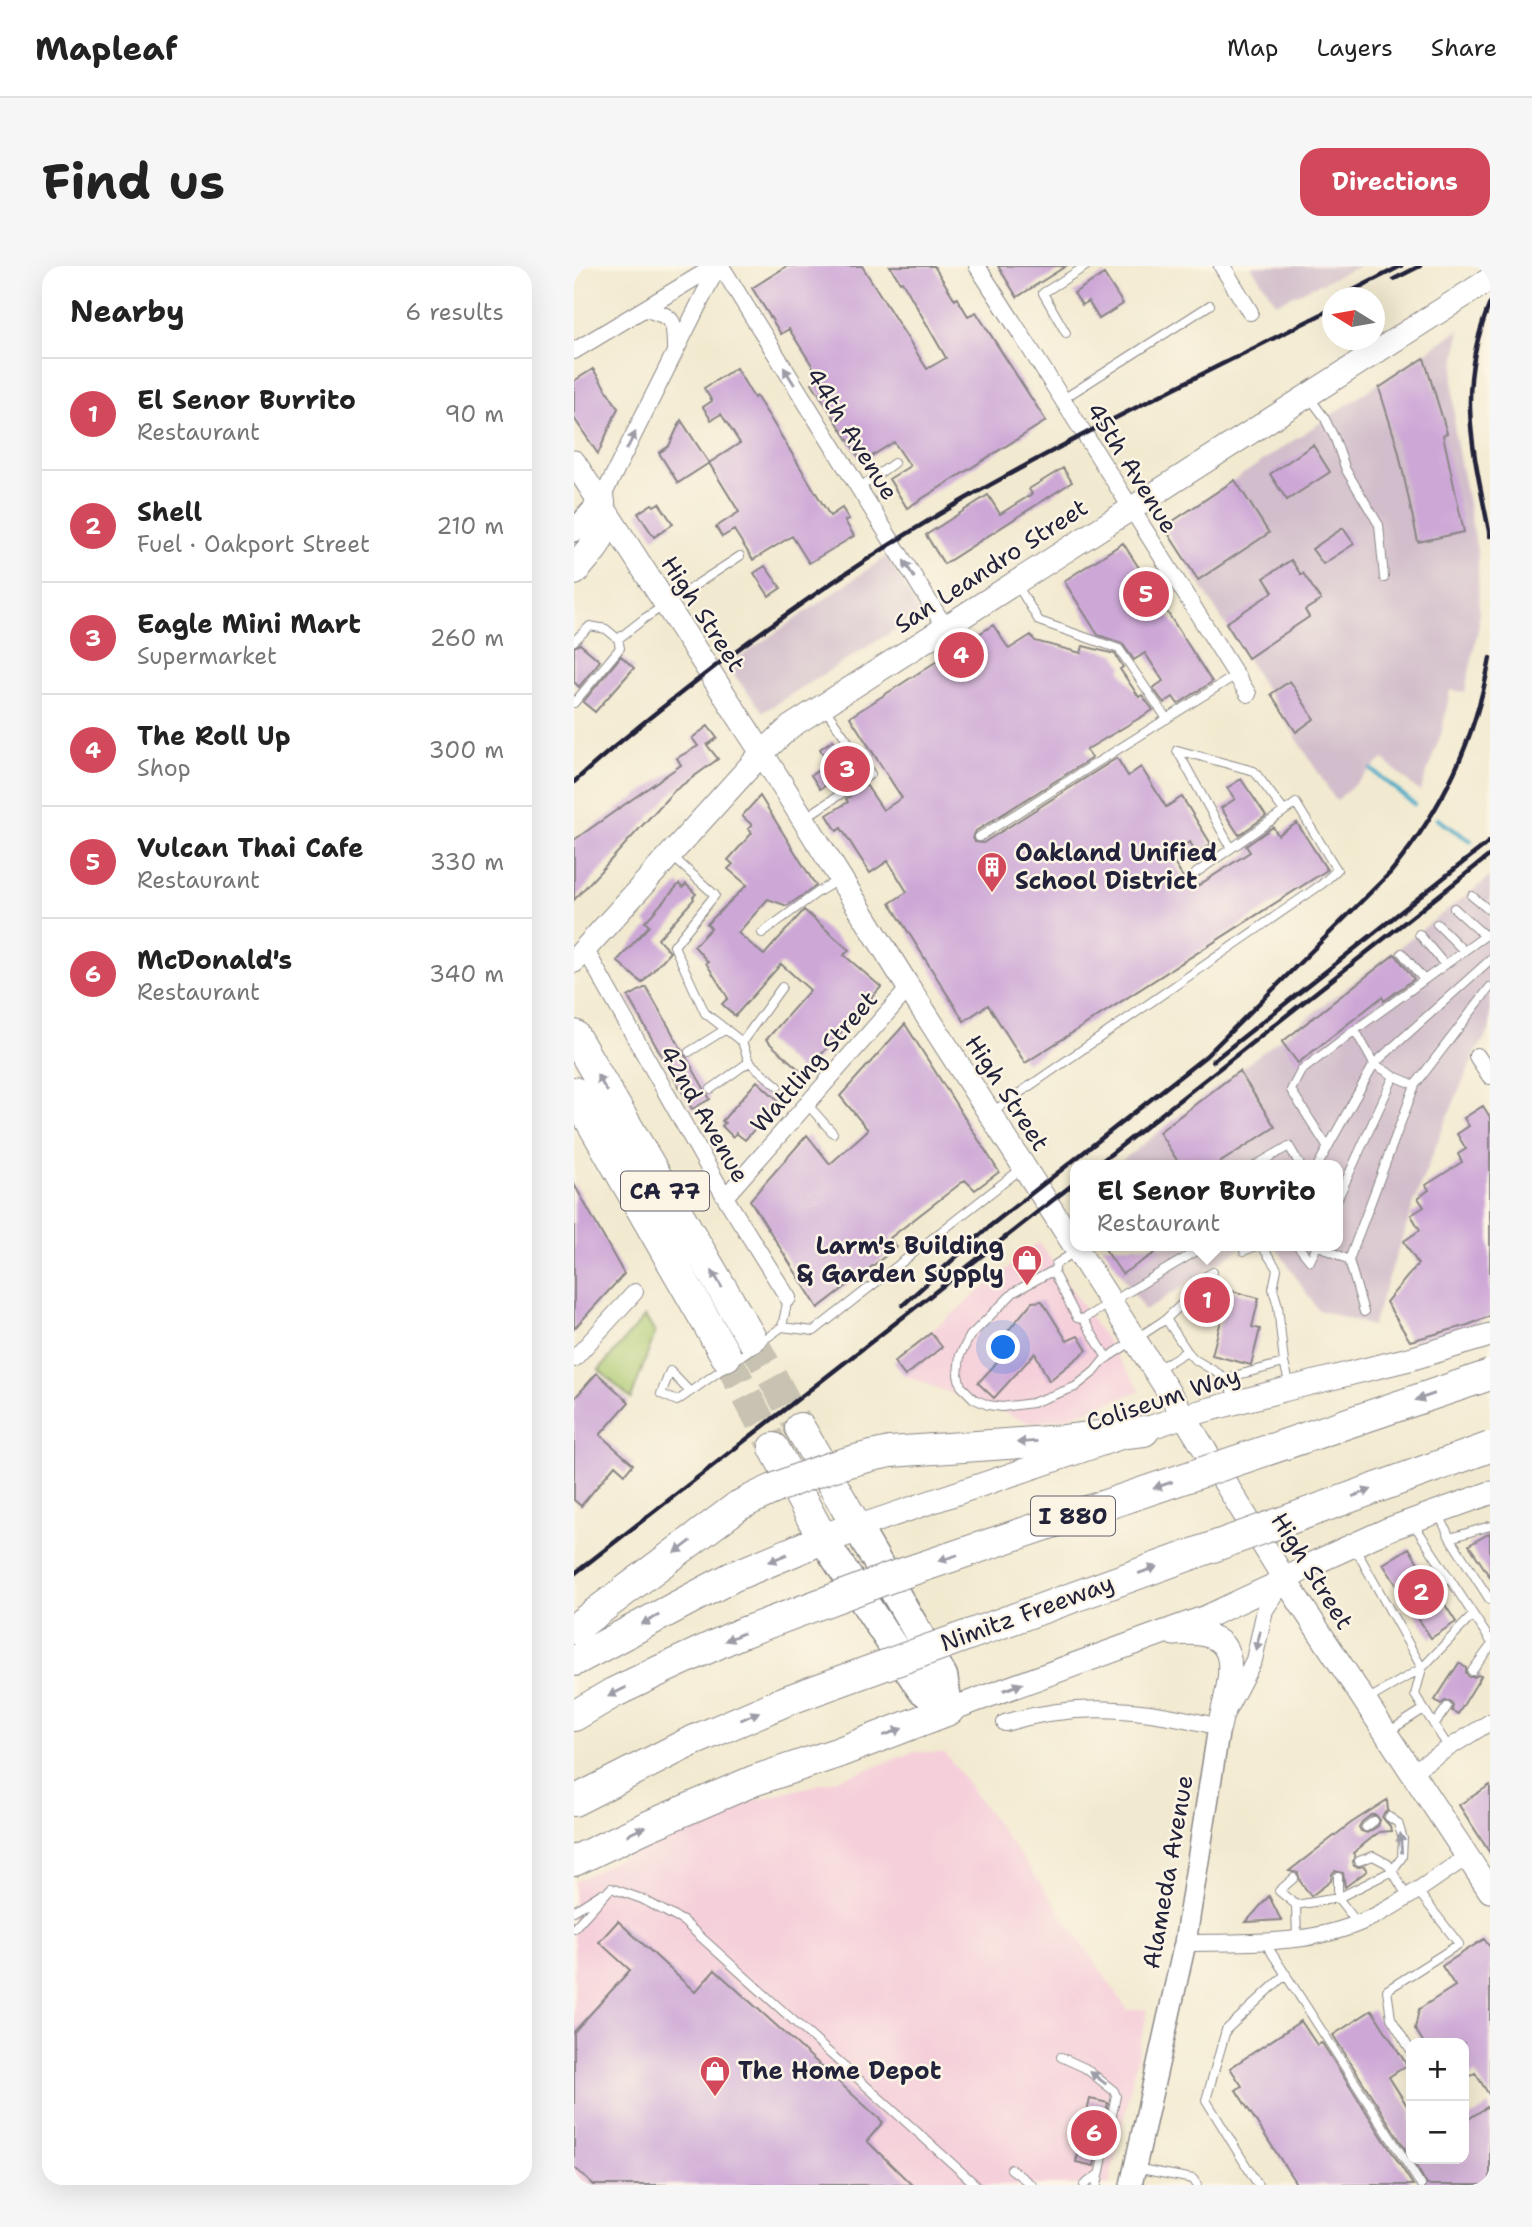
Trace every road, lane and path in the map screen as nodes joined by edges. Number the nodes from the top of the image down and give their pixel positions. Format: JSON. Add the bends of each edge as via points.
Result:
{"nodes":[{"id":1,"x":718,"y":266,"type":"edge"},
{"id":2,"x":977,"y":266,"type":"edge"},
{"id":3,"x":1086,"y":266,"type":"edge"},
{"id":4,"x":1222,"y":266,"type":"edge"},
{"id":5,"x":1487,"y":277,"type":"edge"},
{"id":6,"x":1210,"y":304,"type":"dead end"},
{"id":7,"x":646,"y":309,"type":"junction"},
{"id":8,"x":1250,"y":312,"type":"dead end"},
{"id":9,"x":1066,"y":333,"type":"dead end"},
{"id":10,"x":574,"y":351,"type":"edge"},
{"id":11,"x":675,"y":352,"type":"junction"},
{"id":12,"x":1308,"y":396,"type":"junction"},
{"id":13,"x":1063,"y":399,"type":"junction"},
{"id":14,"x":574,"y":462,"type":"edge"},
{"id":15,"x":894,"y":463,"type":"dead end"},
{"id":16,"x":859,"y":488,"type":"junction"},
{"id":17,"x":600,"y":502,"type":"junction"},
{"id":18,"x":1130,"y":509,"type":"junction"},
{"id":19,"x":574,"y":531,"type":"edge"},
{"id":20,"x":740,"y":556,"type":"dead end"},
{"id":21,"x":574,"y":570,"type":"edge"},
{"id":22,"x":1384,"y":578,"type":"dead end"},
{"id":23,"x":1016,"y":582,"type":"junction"},
{"id":24,"x":665,"y":605,"type":"junction"},
{"id":25,"x":945,"y":626,"type":"junction"},
{"id":26,"x":618,"y":639,"type":"junction"},
{"id":27,"x":574,"y":641,"type":"edge"},
{"id":28,"x":1236,"y":675,"type":"junction"},
{"id":29,"x":1248,"y":694,"type":"dead end"},
{"id":30,"x":574,"y":703,"type":"edge"},
{"id":31,"x":822,"y":705,"type":"junction"},
{"id":32,"x":1167,"y":719,"type":"junction"},
{"id":33,"x":762,"y":753,"type":"junction"},
{"id":34,"x":1284,"y":811,"type":"junction"},
{"id":35,"x":803,"y":819,"type":"junction"},
{"id":36,"x":979,"y":837,"type":"dead end"},
{"id":37,"x":1231,"y":848,"type":"junction"},
{"id":38,"x":670,"y":855,"type":"junction"},
{"id":39,"x":1196,"y":873,"type":"dead end"},
{"id":40,"x":840,"y":878,"type":"junction"},
{"id":41,"x":1472,"y":896,"type":"dead end"},
{"id":42,"x":1454,"y":908,"type":"dead end"},
{"id":43,"x":1490,"y":911,"type":"edge"},
{"id":44,"x":1437,"y":924,"type":"dead end"},
{"id":45,"x":762,"y":933,"type":"dead end"},
{"id":46,"x":1419,"y":934,"type":"dead end"},
{"id":47,"x":1489,"y":934,"type":"edge"},
{"id":48,"x":1464,"y":951,"type":"junction"},
{"id":49,"x":1402,"y":953,"type":"dead end"},
{"id":50,"x":580,"y":955,"type":"edge"},
{"id":51,"x":1490,"y":960,"type":"edge"},
{"id":52,"x":1445,"y":965,"type":"junction"},
{"id":53,"x":1424,"y":980,"type":"junction"},
{"id":54,"x":782,"y":987,"type":"dead end"},
{"id":55,"x":1490,"y":987,"type":"edge"},
{"id":56,"x":909,"y":988,"type":"junction"},
{"id":57,"x":726,"y":1029,"type":"junction"},
{"id":58,"x":1355,"y":1030,"type":"junction"},
{"id":59,"x":576,"y":1038,"type":"edge"},
{"id":60,"x":742,"y":1042,"type":"junction"},
{"id":61,"x":689,"y":1052,"type":"dead end"},
{"id":62,"x":749,"y":1062,"type":"junction"},
{"id":63,"x":1374,"y":1064,"type":"junction"},
{"id":64,"x":1394,"y":1076,"type":"junction"},
{"id":65,"x":1415,"y":1085,"type":"junction"},
{"id":66,"x":778,"y":1086,"type":"dead end"},
{"id":67,"x":711,"y":1088,"type":"dead end"},
{"id":68,"x":574,"y":1093,"type":"edge"},
{"id":69,"x":807,"y":1104,"type":"junction"},
{"id":70,"x":990,"y":1114,"type":"junction"},
{"id":71,"x":833,"y":1133,"type":"dead end"},
{"id":72,"x":1328,"y":1148,"type":"junction"},
{"id":73,"x":1265,"y":1160,"type":"edge"},
{"id":74,"x":1297,"y":1160,"type":"edge"},
{"id":75,"x":1321,"y":1160,"type":"edge"},
{"id":76,"x":1024,"y":1167,"type":"junction"},
{"id":77,"x":1343,"y":1187,"type":"edge"},
{"id":78,"x":725,"y":1197,"type":"junction"},
{"id":79,"x":1070,"y":1238,"type":"edge"},
{"id":80,"x":1076,"y":1251,"type":"edge"},
{"id":81,"x":1079,"y":1251,"type":"edge"},
{"id":82,"x":1196,"y":1251,"type":"edge"},
{"id":83,"x":1265,"y":1251,"type":"edge"},
{"id":84,"x":1302,"y":1251,"type":"edge"},
{"id":85,"x":1315,"y":1251,"type":"edge"},
{"id":86,"x":1329,"y":1251,"type":"edge"},
{"id":87,"x":1349,"y":1260,"type":"junction"},
{"id":88,"x":1054,"y":1270,"type":"junction"},
{"id":89,"x":1213,"y":1272,"type":"dead end"},
{"id":90,"x":635,"y":1292,"type":"dead end"},
{"id":91,"x":788,"y":1298,"type":"joint"},
{"id":92,"x":1111,"y":1301,"type":"junction"},
{"id":93,"x":1364,"y":1312,"type":"dead end"},
{"id":94,"x":1083,"y":1319,"type":"junction"},
{"id":95,"x":1166,"y":1319,"type":"junction"},
{"id":96,"x":782,"y":1327,"type":"junction"},
{"id":97,"x":1490,"y":1335,"type":"edge"},
{"id":98,"x":751,"y":1338,"type":"tunnel mouth"},
{"id":99,"x":1135,"y":1339,"type":"junction"},
{"id":100,"x":1188,"y":1351,"type":"junction"},
{"id":101,"x":726,"y":1356,"type":"tunnel mouth"},
{"id":102,"x":1107,"y":1358,"type":"junction"},
{"id":103,"x":574,"y":1359,"type":"edge"},
{"id":104,"x":1284,"y":1363,"type":"junction"},
{"id":105,"x":1156,"y":1371,"type":"junction"},
{"id":106,"x":1490,"y":1375,"type":"edge"},
{"id":107,"x":1226,"y":1378,"type":"junction"},
{"id":108,"x":1291,"y":1388,"type":"junction"},
{"id":109,"x":690,"y":1392,"type":"dead end"},
{"id":110,"x":1236,"y":1402,"type":"junction"},
{"id":111,"x":1184,"y":1416,"type":"junction"},
{"id":112,"x":800,"y":1428,"type":"tunnel mouth"},
{"id":113,"x":1144,"y":1431,"type":"junction"},
{"id":114,"x":1490,"y":1447,"type":"edge"},
{"id":115,"x":774,"y":1448,"type":"tunnel mouth"},
{"id":116,"x":1490,"y":1494,"type":"edge"},
{"id":117,"x":1438,"y":1512,"type":"junction"},
{"id":118,"x":1411,"y":1521,"type":"junction"},
{"id":119,"x":1490,"y":1525,"type":"edge"},
{"id":120,"x":857,"y":1527,"type":"junction"},
{"id":121,"x":1450,"y":1538,"type":"junction"},
{"id":122,"x":823,"y":1539,"type":"junction"},
{"id":123,"x":1353,"y":1545,"type":"junction"},
{"id":124,"x":1285,"y":1580,"type":"junction"},
{"id":125,"x":1490,"y":1600,"type":"edge"},
{"id":126,"x":1473,"y":1615,"type":"junction"},
{"id":127,"x":574,"y":1629,"type":"edge"},
{"id":128,"x":1150,"y":1637,"type":"junction"},
{"id":129,"x":1490,"y":1640,"type":"edge"},
{"id":130,"x":1490,"y":1647,"type":"edge"},
{"id":131,"x":574,"y":1661,"type":"edge"},
{"id":132,"x":1423,"y":1668,"type":"junction"},
{"id":133,"x":1472,"y":1671,"type":"dead end"},
{"id":134,"x":1365,"y":1701,"type":"junction"},
{"id":135,"x":1447,"y":1707,"type":"dead end"},
{"id":136,"x":1424,"y":1709,"type":"junction"},
{"id":137,"x":949,"y":1710,"type":"junction"},
{"id":138,"x":574,"y":1716,"type":"edge"},
{"id":139,"x":1490,"y":1722,"type":"edge"},
{"id":140,"x":1005,"y":1723,"type":"dead end"},
{"id":141,"x":1434,"y":1725,"type":"junction"},
{"id":142,"x":1219,"y":1727,"type":"junction"},
{"id":143,"x":1386,"y":1734,"type":"junction"},
{"id":144,"x":1449,"y":1748,"type":"junction"},
{"id":145,"x":1411,"y":1772,"type":"junction"},
{"id":146,"x":574,"y":1801,"type":"edge"},
{"id":147,"x":1389,"y":1817,"type":"dead end"},
{"id":148,"x":1374,"y":1821,"type":"dead end"},
{"id":149,"x":1366,"y":1827,"type":"dead end"},
{"id":150,"x":1467,"y":1857,"type":"junction"},
{"id":151,"x":574,"y":1861,"type":"edge"},
{"id":152,"x":1359,"y":1861,"type":"dead end"},
{"id":153,"x":1392,"y":1871,"type":"junction"},
{"id":154,"x":1338,"y":1877,"type":"dead end"},
{"id":155,"x":1294,"y":1878,"type":"dead end"},
{"id":156,"x":611,"y":1888,"type":"junction"},
{"id":157,"x":1490,"y":1891,"type":"edge"},
{"id":158,"x":1412,"y":1893,"type":"junction"},
{"id":159,"x":1338,"y":1898,"type":"junction"},
{"id":160,"x":1296,"y":1905,"type":"junction"},
{"id":161,"x":574,"y":1911,"type":"edge"},
{"id":162,"x":1358,"y":1924,"type":"junction"},
{"id":163,"x":574,"y":1928,"type":"edge"},
{"id":164,"x":1297,"y":1939,"type":"junction"},
{"id":165,"x":1264,"y":1941,"type":"junction"},
{"id":166,"x":1185,"y":1944,"type":"junction"},
{"id":167,"x":1286,"y":1974,"type":"junction"},
{"id":168,"x":1406,"y":2043,"type":"edge"},
{"id":169,"x":1061,"y":2057,"type":"dead end"},
{"id":170,"x":1011,"y":2169,"type":"dead end"},
{"id":171,"x":1100,"y":2174,"type":"junction"},
{"id":172,"x":1133,"y":2177,"type":"edge"},
{"id":173,"x":976,"y":2185,"type":"edge"},
{"id":174,"x":1032,"y":2185,"type":"edge"},
{"id":175,"x":1084,"y":2185,"type":"edge"},
{"id":176,"x":1097,"y":2185,"type":"edge"},
{"id":177,"x":1197,"y":2185,"type":"edge"},
{"id":178,"x":1258,"y":2185,"type":"edge"},
{"id":179,"x":1421,"y":2185,"type":"edge"}],
"edges":[{"from":1,"to":7,"type":"street"},
{"from":1,"to":11,"type":"street"},
{"from":16,"to":1,"type":"street","name":"44th Avenue","one_way":true},
{"from":2,"to":13,"type":"street","name":"45th Avenue"},
{"from":3,"to":9,"type":"lane","via":[[1043,293]]},
{"from":4,"to":8,"type":"street"},
{"from":5,"to":12,"type":"main road","name":"San Leandro Street"},
{"from":6,"to":13,"type":"lane"},
{"from":7,"to":10,"type":"street"},
{"from":7,"to":11,"type":"street","via":[[665,314],[675,326]]},
{"from":17,"to":11,"type":"street","one_way":true},
{"from":12,"to":18,"type":"main road","name":"San Leandro Street"},
{"from":12,"to":22,"type":"lane","via":[[1324,416],[1346,470],[1379,525]]},
{"from":13,"to":18,"type":"street","name":"45th Avenue"},
{"from":14,"to":17,"type":"main road","name":"High Street"},
{"from":15,"to":16,"type":"lane"},
{"from":25,"to":16,"type":"street","name":"44th Avenue","one_way":true},
{"from":17,"to":19,"type":"street"},
{"from":17,"to":21,"type":"highway","via":[[601,533]]},
{"from":17,"to":24,"type":"main road","name":"High Street"},
{"from":18,"to":23,"type":"main road","name":"San Leandro Street"},
{"from":18,"to":28,"type":"street","name":"45th Avenue"},
{"from":20,"to":24,"type":"lane"},
{"from":23,"to":25,"type":"main road","name":"San Leandro Street"},
{"from":23,"to":32,"type":"lane","via":[[1039,621],[1119,649]]},
{"from":24,"to":26,"type":"lane"},
{"from":24,"to":33,"type":"main road","name":"High Street"},
{"from":25,"to":31,"type":"main road","name":"San Leandro Street"},
{"from":26,"to":27,"type":"lane","via":[[607,629],[590,626]]},
{"from":26,"to":30,"type":"lane","via":[[620,648]]},
{"from":28,"to":29,"type":"street","name":"45th Avenue"},
{"from":28,"to":32,"type":"lane"},
{"from":31,"to":33,"type":"main road","name":"San Leandro Street"},
{"from":31,"to":35,"type":"lane","via":[[871,774]]},
{"from":32,"to":36,"type":"lane"},
{"from":33,"to":35,"type":"main road","name":"High Street"},
{"from":33,"to":38,"type":"main road","name":"San Leandro Street"},
{"from":34,"to":37,"type":"lane"},
{"from":34,"to":37,"type":"lane","via":[[1254,771],[1177,750]]},
{"from":34,"to":70,"type":"lane","via":[[1296,803],[1337,870]]},
{"from":35,"to":40,"type":"main road","name":"High Street"},
{"from":37,"to":39,"type":"lane"},
{"from":38,"to":50,"type":"main road","name":"San Leandro Street"},
{"from":38,"to":57,"type":"lane","via":[[715,895],[674,946],[705,1013]]},
{"from":40,"to":45,"type":"lane"},
{"from":40,"to":56,"type":"main road","name":"High Street"},
{"from":41,"to":43,"type":"lane"},
{"from":42,"to":47,"type":"lane"},
{"from":44,"to":48,"type":"lane"},
{"from":46,"to":52,"type":"lane"},
{"from":47,"to":48,"type":"lane"},
{"from":48,"to":52,"type":"lane"},
{"from":49,"to":53,"type":"lane"},
{"from":50,"to":78,"type":"street","name":"42nd Avenue"},
{"from":51,"to":63,"type":"lane"},
{"from":52,"to":53,"type":"lane"},
{"from":53,"to":58,"type":"lane"},
{"from":54,"to":60,"type":"lane"},
{"from":55,"to":65,"type":"lane"},
{"from":56,"to":69,"type":"street","name":"Wattling Street"},
{"from":56,"to":70,"type":"main road","name":"High Street"},
{"from":57,"to":60,"type":"lane"},
{"from":57,"to":61,"type":"lane"},
{"from":58,"to":63,"type":"lane"},
{"from":58,"to":72,"type":"lane","via":[[1301,1071],[1291,1090]]},
{"from":98,"to":59,"type":"highway","number":"CA 77","one_way":true},
{"from":60,"to":62,"type":"lane"},
{"from":62,"to":66,"type":"lane"},
{"from":62,"to":67,"type":"lane"},
{"from":63,"to":64,"type":"lane"},
{"from":63,"to":72,"type":"lane"},
{"from":64,"to":65,"type":"lane"},
{"from":64,"to":77,"type":"lane"},
{"from":65,"to":87,"type":"lane"},
{"from":68,"to":101,"type":"highway","number":"CA 77"},
{"from":69,"to":71,"type":"lane"},
{"from":69,"to":78,"type":"street","name":"Wattling Street"},
{"from":70,"to":76,"type":"main road","name":"High Street"},
{"from":72,"to":75,"type":"lane"},
{"from":73,"to":74,"type":"lane","via":[[1289,1146]]},
{"from":76,"to":79,"type":"main road","name":"High Street"},
{"from":76,"to":96,"type":"lane","via":[[814,1331]]},
{"from":78,"to":91,"type":"street","name":"42nd Avenue"},
{"from":80,"to":88,"type":"lane"},
{"from":81,"to":92,"type":"main road","name":"High Street"},
{"from":82,"to":92,"type":"lane"},
{"from":83,"to":104,"type":"lane","via":[[1276,1269],[1273,1289]]},
{"from":84,"to":85,"type":"lane","via":[[1310,1261]]},
{"from":86,"to":87,"type":"lane"},
{"from":87,"to":93,"type":"lane"},
{"from":88,"to":94,"type":"lane","via":[[1077,1318]]},
{"from":88,"to":102,"type":"lane","via":[[1014,1292],[970,1336],[960,1355],[961,1385],[974,1399],[988,1405],[1032,1403],[1075,1387]]},
{"from":89,"to":95,"type":"lane","via":[[1195,1282],[1184,1302]]},
{"from":90,"to":103,"type":"street"},
{"from":91,"to":96,"type":"lane"},
{"from":92,"to":94,"type":"lane"},
{"from":92,"to":99,"type":"main road","name":"High Street"},
{"from":94,"to":102,"type":"lane"},
{"from":95,"to":99,"type":"lane"},
{"from":95,"to":100,"type":"lane"},
{"from":96,"to":109,"type":"lane"},
{"from":97,"to":108,"type":"main road","name":"Coliseum Way"},
{"from":99,"to":102,"type":"lane"},
{"from":99,"to":105,"type":"main road","name":"High Street"},
{"from":100,"to":105,"type":"lane"},
{"from":100,"to":107,"type":"lane"},
{"from":104,"to":107,"type":"lane"},
{"from":104,"to":108,"type":"lane"},
{"from":105,"to":111,"type":"main road","name":"High Street"},
{"from":106,"to":138,"type":"highway","number":"I 880","one_way":true,"bridge":true,"via":[[891,1577],[739,1634]]},
{"from":107,"to":110,"type":"lane"},
{"from":108,"to":110,"type":"main road","name":"Coliseum Way"},
{"from":110,"to":111,"type":"main road","name":"Coliseum Way"},
{"from":111,"to":113,"type":"main road","name":"Coliseum Way"},
{"from":111,"to":124,"type":"main road","name":"High Street"},
{"from":112,"to":120,"type":"highway"},
{"from":113,"to":120,"type":"main road","name":"Coliseum Way"},
{"from":113,"to":127,"type":"highway","one_way":true,"bridge":true,"via":[[890,1452],[807,1474],[738,1506]]},
{"from":146,"to":114,"type":"highway","name":"Nimitz Freeway","one_way":true,"bridge":true,"via":[[688,1743],[788,1700]]},
{"from":115,"to":122,"type":"highway"},
{"from":116,"to":117,"type":"main road"},
{"from":117,"to":118,"type":"main road"},
{"from":117,"to":121,"type":"lane"},
{"from":118,"to":123,"type":"main road"},
{"from":118,"to":126,"type":"lane"},
{"from":119,"to":121,"type":"lane"},
{"from":120,"to":122,"type":"highway"},
{"from":120,"to":137,"type":"highway","via":[[943,1676]]},
{"from":121,"to":125,"type":"lane"},
{"from":122,"to":131,"type":"highway","one_way":true,"via":[[732,1577]]},
{"from":122,"to":137,"type":"highway","via":[[921,1689]]},
{"from":123,"to":124,"type":"main road"},
{"from":123,"to":132,"type":"lane"},
{"from":124,"to":128,"type":"main road"},
{"from":124,"to":134,"type":"main road","name":"High Street"},
{"from":124,"to":142,"type":"street","name":"Alameda Avenue","one_way":true,"via":[[1265,1610],[1254,1660]]},
{"from":126,"to":129,"type":"lane"},
{"from":126,"to":132,"type":"lane"},
{"from":137,"to":128,"type":"main road","one_way":true},
{"from":128,"to":142,"type":"main road","via":[[1199,1633],[1212,1636],[1226,1650],[1231,1674]]},
{"from":130,"to":133,"type":"lane"},
{"from":132,"to":134,"type":"lane"},
{"from":132,"to":136,"type":"lane","via":[[1415,1695]]},
{"from":134,"to":143,"type":"main road","name":"High Street"},
{"from":135,"to":141,"type":"lane"},
{"from":136,"to":141,"type":"lane"},
{"from":136,"to":143,"type":"lane"},
{"from":151,"to":137,"type":"highway","one_way":true,"via":[[753,1781]]},
{"from":139,"to":144,"type":"street"},
{"from":140,"to":142,"type":"street","via":[[1056,1710],[1111,1708]]},
{"from":141,"to":144,"type":"lane"},
{"from":142,"to":166,"type":"street","name":"Alameda Avenue"},
{"from":143,"to":145,"type":"main road","name":"High Street"},
{"from":144,"to":145,"type":"street"},
{"from":145,"to":150,"type":"main road","name":"High Street"},
{"from":153,"to":147,"type":"lane","one_way":true,"via":[[1402,1857],[1403,1839],[1398,1823]]},
{"from":148,"to":149,"type":"lane"},
{"from":150,"to":157,"type":"main road","name":"High Street"},
{"from":150,"to":158,"type":"street"},
{"from":152,"to":153,"type":"lane","via":[[1373,1856]]},
{"from":153,"to":158,"type":"lane"},
{"from":153,"to":159,"type":"lane"},
{"from":154,"to":159,"type":"lane"},
{"from":155,"to":160,"type":"lane","via":[[1279,1891]]},
{"from":156,"to":161,"type":"lane"},
{"from":156,"to":163,"type":"lane"},
{"from":156,"to":173,"type":"lane","via":[[683,1921]]},
{"from":158,"to":162,"type":"street"},
{"from":158,"to":168,"type":"lane","via":[[1459,1944],[1387,1990],[1391,2018]]},
{"from":159,"to":160,"type":"lane"},
{"from":159,"to":162,"type":"lane"},
{"from":160,"to":164,"type":"lane"},
{"from":162,"to":164,"type":"street"},
{"from":164,"to":165,"type":"street"},
{"from":165,"to":166,"type":"street"},
{"from":165,"to":167,"type":"lane"},
{"from":166,"to":172,"type":"street","name":"Alameda Avenue"},
{"from":167,"to":178,"type":"lane","via":[[1226,2030],[1206,2100]]},
{"from":167,"to":179,"type":"lane"},
{"from":171,"to":169,"type":"lane","one_way":true,"via":[[1116,2096],[1085,2068]]},
{"from":170,"to":174,"type":"lane"},
{"from":171,"to":175,"type":"lane"},
{"from":171,"to":176,"type":"lane"},
{"from":172,"to":177,"type":"lane","via":[[1193,2179]]}]}
